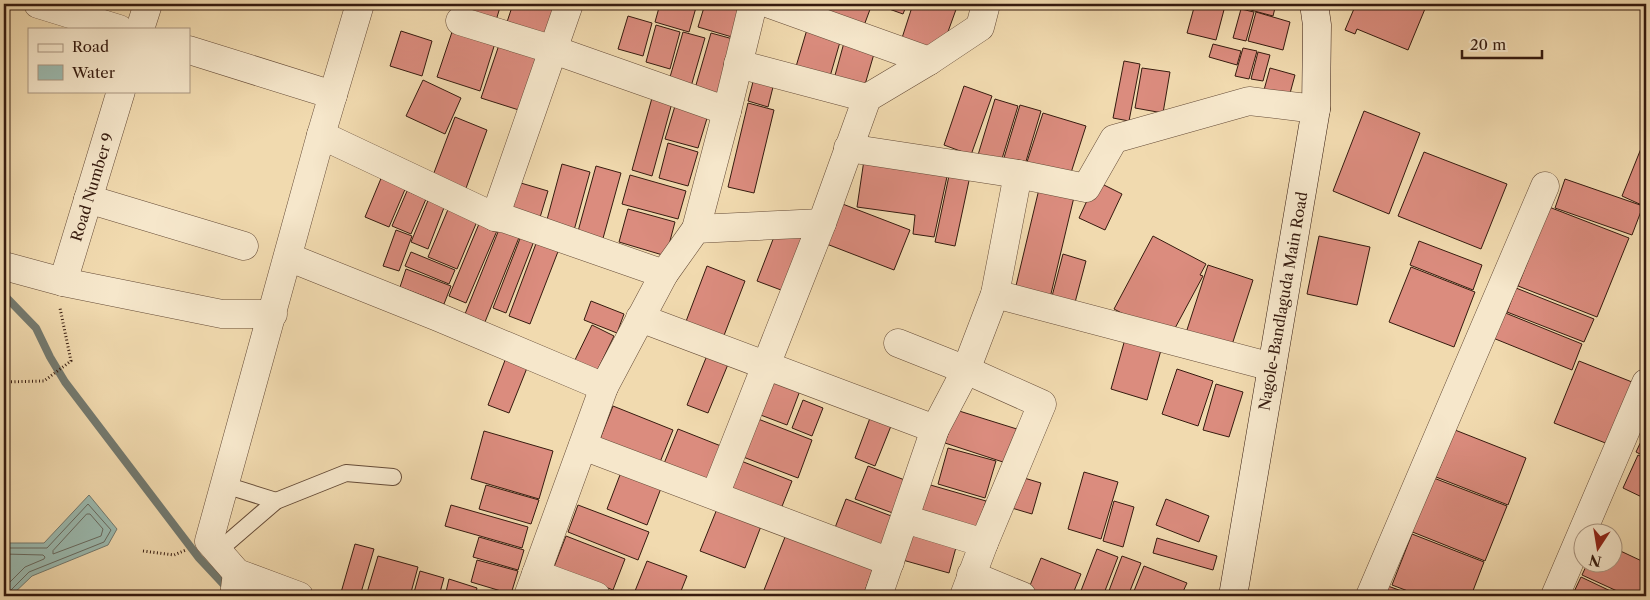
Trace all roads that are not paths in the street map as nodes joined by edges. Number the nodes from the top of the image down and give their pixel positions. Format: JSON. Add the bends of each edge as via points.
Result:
{"nodes":[{"id":1,"x":38,"y":4,"type":"edge"},
{"id":2,"x":148,"y":4,"type":"edge"},
{"id":3,"x":360,"y":4,"type":"edge"},
{"id":4,"x":569,"y":4,"type":"edge"},
{"id":5,"x":753,"y":4,"type":"edge"},
{"id":6,"x":770,"y":4,"type":"edge"},
{"id":7,"x":986,"y":4,"type":"edge"},
{"id":8,"x":1314,"y":4,"type":"edge"},
{"id":9,"x":460,"y":21,"type":"dead end"},
{"id":10,"x":116,"y":28,"type":"edge"},
{"id":11,"x":140,"y":28,"type":"edge"},
{"id":12,"x":190,"y":50,"type":"edge"},
{"id":13,"x":554,"y":50,"type":"junction"},
{"id":14,"x":930,"y":61,"type":"junction"},
{"id":15,"x":738,"y":64,"type":"junction"},
{"id":16,"x":121,"y":92,"type":"edge"},
{"id":17,"x":333,"y":95,"type":"junction"},
{"id":18,"x":867,"y":98,"type":"junction"},
{"id":19,"x":1316,"y":108,"type":"junction"},
{"id":20,"x":727,"y":111,"type":"junction"},
{"id":21,"x":321,"y":135,"type":"junction"},
{"id":22,"x":848,"y":148,"type":"junction"},
{"id":23,"x":1018,"y":174,"type":"junction"},
{"id":24,"x":1546,"y":186,"type":"dead end"},
{"id":25,"x":88,"y":200,"type":"junction"},
{"id":26,"x":495,"y":217,"type":"junction"},
{"id":27,"x":822,"y":223,"type":"junction"},
{"id":28,"x":696,"y":229,"type":"junction"},
{"id":29,"x":244,"y":246,"type":"dead end"},
{"id":30,"x":288,"y":257,"type":"junction"},
{"id":31,"x":4,"y":266,"type":"edge"},
{"id":32,"x":664,"y":274,"type":"junction"},
{"id":33,"x":63,"y":282,"type":"junction"},
{"id":34,"x":995,"y":294,"type":"junction"},
{"id":35,"x":273,"y":314,"type":"junction"},
{"id":36,"x":640,"y":318,"type":"junction"},
{"id":37,"x":898,"y":343,"type":"dead end"},
{"id":38,"x":765,"y":365,"type":"junction"},
{"id":39,"x":1272,"y":367,"type":"junction"},
{"id":40,"x":966,"y":370,"type":"junction"},
{"id":41,"x":1646,"y":384,"type":"edge"},
{"id":42,"x":604,"y":387,"type":"junction"},
{"id":43,"x":935,"y":428,"type":"junction"},
{"id":44,"x":582,"y":446,"type":"junction"},
{"id":45,"x":393,"y":477,"type":"dead end"},
{"id":46,"x":225,"y":485,"type":"junction"},
{"id":47,"x":715,"y":495,"type":"junction"},
{"id":48,"x":276,"y":501,"type":"junction"},
{"id":49,"x":905,"y":519,"type":"junction"},
{"id":50,"x":984,"y":543,"type":"junction"},
{"id":51,"x":218,"y":551,"type":"junction"},
{"id":52,"x":890,"y":562,"type":"junction"},
{"id":53,"x":235,"y":584,"type":"edge"},
{"id":54,"x":532,"y":585,"type":"edge"},
{"id":55,"x":968,"y":585,"type":"edge"},
{"id":56,"x":299,"y":596,"type":"edge"},
{"id":57,"x":596,"y":596,"type":"edge"},
{"id":58,"x":878,"y":596,"type":"edge"},
{"id":59,"x":1022,"y":596,"type":"edge"},
{"id":60,"x":1233,"y":596,"type":"edge"},
{"id":61,"x":1370,"y":596,"type":"edge"},
{"id":62,"x":1555,"y":596,"type":"edge"}],
"edges":[{"from":1,"to":10,"type":"street"},
{"from":2,"to":11,"type":"street"},
{"from":3,"to":17,"type":"street"},
{"from":4,"to":13,"type":"street"},
{"from":5,"to":15,"type":"street"},
{"from":6,"to":14,"type":"street"},
{"from":7,"to":14,"type":"street","via":[[980,27]]},
{"from":8,"to":19,"type":"street","name":"Nagole-Bandlaguda Main Road","via":[[1317,26]]},
{"from":9,"to":13,"type":"street"},
{"from":12,"to":17,"type":"street"},
{"from":13,"to":20,"type":"street"},
{"from":13,"to":26,"type":"street"},
{"from":14,"to":18,"type":"street"},
{"from":15,"to":18,"type":"street"},
{"from":15,"to":20,"type":"street"},
{"from":16,"to":25,"type":"street","name":"Road Number 9"},
{"from":17,"to":21,"type":"street"},
{"from":18,"to":22,"type":"street"},
{"from":19,"to":23,"type":"street","via":[[1248,101],[1114,139],[1086,188]]},
{"from":19,"to":39,"type":"street","name":"Nagole-Bandlaguda Main Road"},
{"from":20,"to":28,"type":"street"},
{"from":21,"to":26,"type":"street"},
{"from":21,"to":30,"type":"street"},
{"from":22,"to":23,"type":"street"},
{"from":22,"to":27,"type":"street"},
{"from":23,"to":34,"type":"street"},
{"from":24,"to":61,"type":"street"},
{"from":25,"to":29,"type":"street"},
{"from":25,"to":33,"type":"street","name":"Road Number 9"},
{"from":26,"to":32,"type":"street"},
{"from":27,"to":28,"type":"street"},
{"from":27,"to":38,"type":"street"},
{"from":28,"to":32,"type":"street"},
{"from":30,"to":35,"type":"street"},
{"from":30,"to":42,"type":"street"},
{"from":31,"to":33,"type":"street"},
{"from":32,"to":36,"type":"street"},
{"from":33,"to":35,"type":"street","via":[[222,314]]},
{"from":34,"to":39,"type":"street"},
{"from":34,"to":40,"type":"street"},
{"from":35,"to":46,"type":"street"},
{"from":36,"to":38,"type":"street"},
{"from":36,"to":42,"type":"street"},
{"from":37,"to":40,"type":"street"},
{"from":38,"to":43,"type":"street"},
{"from":38,"to":47,"type":"street"},
{"from":39,"to":60,"type":"street","name":"Nagole-Bandlaguda Main Road"},
{"from":40,"to":43,"type":"street"},
{"from":40,"to":50,"type":"street","via":[[1042,404]]},
{"from":41,"to":62,"type":"street"},
{"from":42,"to":44,"type":"street"},
{"from":43,"to":49,"type":"street"},
{"from":44,"to":47,"type":"street"},
{"from":44,"to":54,"type":"street"},
{"from":45,"to":48,"type":"lane","via":[[346,473]]},
{"from":46,"to":48,"type":"lane"},
{"from":46,"to":51,"type":"street","via":[[209,541]]},
{"from":47,"to":52,"type":"street"},
{"from":48,"to":51,"type":"lane"},
{"from":49,"to":50,"type":"street"},
{"from":49,"to":52,"type":"street"},
{"from":50,"to":55,"type":"street"},
{"from":51,"to":53,"type":"street"},
{"from":52,"to":58,"type":"street"},
{"from":53,"to":56,"type":"street"},
{"from":54,"to":57,"type":"street"},
{"from":55,"to":59,"type":"street"}]}
